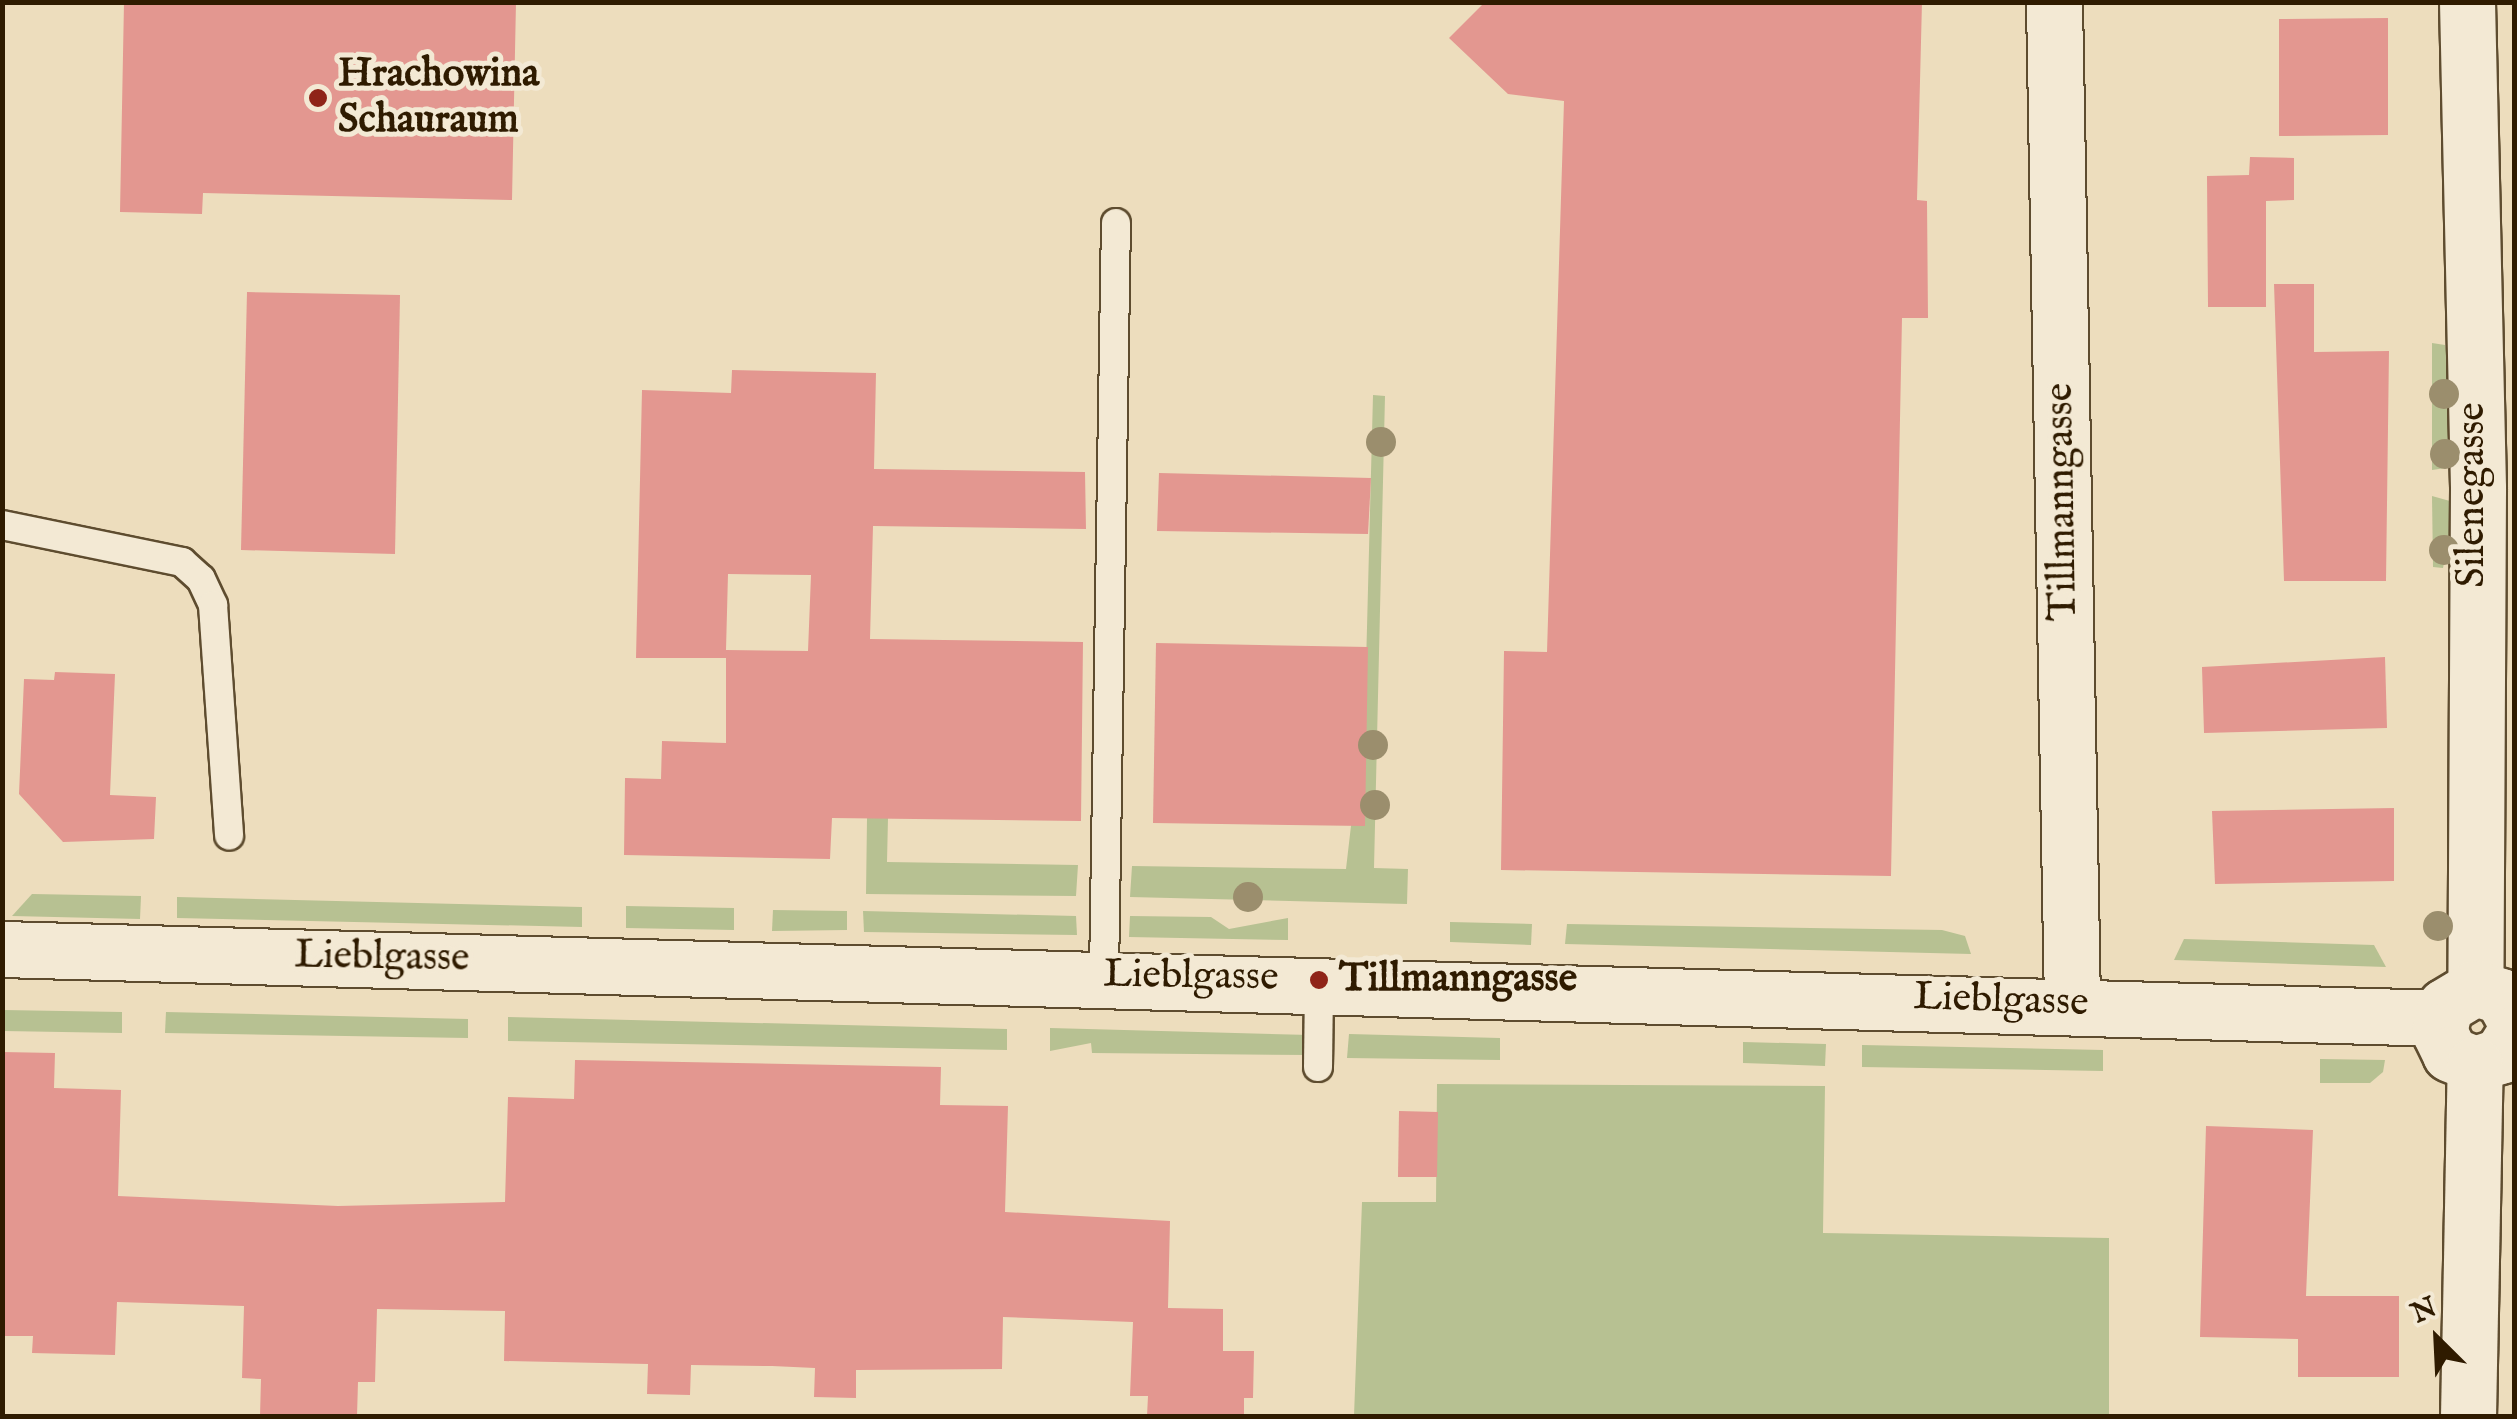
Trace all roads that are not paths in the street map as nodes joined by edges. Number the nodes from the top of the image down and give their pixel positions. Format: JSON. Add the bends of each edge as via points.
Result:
{"nodes":[{"id":1,"x":2054,"y":2,"type":"edge"},
{"id":2,"x":2467,"y":2,"type":"edge"},
{"id":3,"x":1116,"y":223,"type":"dead end"},
{"id":4,"x":2,"y":525,"type":"edge"},
{"id":5,"x":229,"y":835,"type":"dead end"},
{"id":6,"x":2,"y":949,"type":"edge"},
{"id":7,"x":1104,"y":974,"type":"junction"},
{"id":8,"x":1318,"y":980,"type":"junction"},
{"id":9,"x":2072,"y":1002,"type":"junction"},
{"id":10,"x":2477,"y":1008,"type":"edge"},
{"id":11,"x":2494,"y":1049,"type":"edge"},
{"id":12,"x":1318,"y":1066,"type":"dead end"},
{"id":13,"x":2468,"y":1416,"type":"edge"}],
"edges":[{"from":1,"to":9,"type":"street","name":"Tillmanngasse"},
{"from":2,"to":10,"type":"street","name":"Silenegasse"},
{"from":3,"to":7,"type":"lane"},
{"from":4,"to":5,"type":"lane","via":[[182,562],[201,580],[213,606]]},
{"from":6,"to":7,"type":"street","name":"Lieblgasse"},
{"from":7,"to":8,"type":"street","name":"Lieblgasse"},
{"from":8,"to":9,"type":"street","name":"Lieblgasse"},
{"from":8,"to":12,"type":"lane"},
{"from":9,"to":10,"type":"street","name":"Lieblgasse"},
{"from":10,"to":11,"type":"street","via":[[2450,1054]]},
{"from":11,"to":13,"type":"street"}]}
